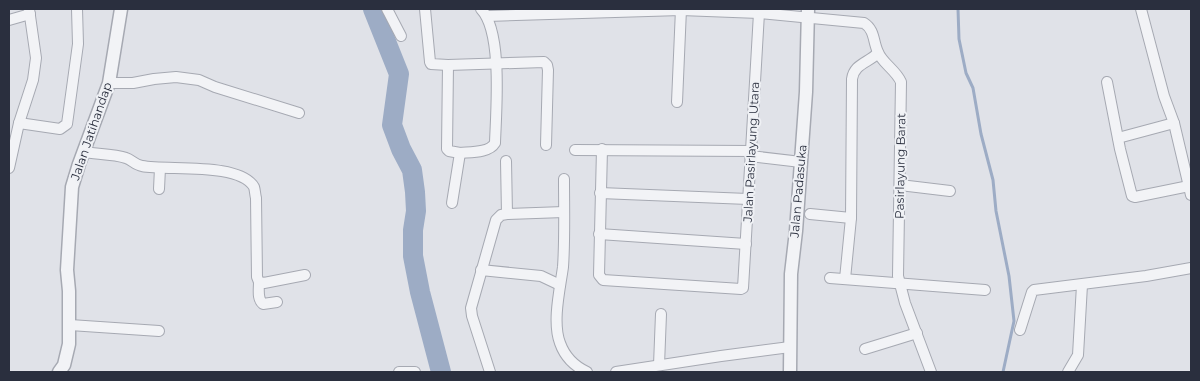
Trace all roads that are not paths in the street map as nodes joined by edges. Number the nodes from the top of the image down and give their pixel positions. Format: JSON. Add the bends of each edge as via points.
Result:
{"nodes":[{"id":1,"x":77,"y":9,"type":"edge"},
{"id":2,"x":121,"y":9,"type":"edge"},
{"id":3,"x":388,"y":9,"type":"edge"},
{"id":4,"x":425,"y":9,"type":"edge"},
{"id":5,"x":682,"y":9,"type":"edge"},
{"id":6,"x":1141,"y":9,"type":"edge"},
{"id":7,"x":29,"y":11,"type":"edge"},
{"id":8,"x":484,"y":12,"type":"edge"},
{"id":9,"x":759,"y":12,"type":"junction"},
{"id":10,"x":808,"y":14,"type":"edge"},
{"id":11,"x":9,"y":20,"type":"edge"},
{"id":12,"x":400,"y":36,"type":"dead end"},
{"id":13,"x":878,"y":53,"type":"junction"},
{"id":14,"x":497,"y":64,"type":"junction"},
{"id":15,"x":448,"y":65,"type":"junction"},
{"id":16,"x":1108,"y":82,"type":"dead end"},
{"id":17,"x":109,"y":83,"type":"junction"},
{"id":18,"x":677,"y":102,"type":"dead end"},
{"id":19,"x":299,"y":113,"type":"dead end"},
{"id":20,"x":19,"y":123,"type":"junction"},
{"id":21,"x":1174,"y":123,"type":"junction"},
{"id":22,"x":1118,"y":138,"type":"junction"},
{"id":23,"x":546,"y":145,"type":"dead end"},
{"id":24,"x":602,"y":149,"type":"junction"},
{"id":25,"x":574,"y":150,"type":"dead end"},
{"id":26,"x":84,"y":152,"type":"junction"},
{"id":27,"x":460,"y":153,"type":"junction"},
{"id":28,"x":750,"y":153,"type":"junction"},
{"id":29,"x":506,"y":161,"type":"dead end"},
{"id":30,"x":801,"y":162,"type":"junction"},
{"id":31,"x":9,"y":168,"type":"edge"},
{"id":32,"x":160,"y":168,"type":"junction"},
{"id":33,"x":564,"y":179,"type":"dead end"},
{"id":34,"x":900,"y":185,"type":"junction"},
{"id":35,"x":159,"y":189,"type":"dead end"},
{"id":36,"x":1190,"y":190,"type":"edge"},
{"id":37,"x":950,"y":191,"type":"dead end"},
{"id":38,"x":600,"y":193,"type":"junction"},
{"id":39,"x":748,"y":199,"type":"junction"},
{"id":40,"x":452,"y":204,"type":"dead end"},
{"id":41,"x":564,"y":212,"type":"junction"},
{"id":42,"x":507,"y":214,"type":"junction"},
{"id":43,"x":810,"y":214,"type":"dead end"},
{"id":44,"x":851,"y":218,"type":"junction"},
{"id":45,"x":599,"y":234,"type":"junction"},
{"id":46,"x":746,"y":244,"type":"junction"},
{"id":47,"x":1191,"y":268,"type":"edge"},
{"id":48,"x":481,"y":270,"type":"junction"},
{"id":49,"x":306,"y":275,"type":"dead end"},
{"id":50,"x":830,"y":278,"type":"dead end"},
{"id":51,"x":844,"y":279,"type":"junction"},
{"id":52,"x":259,"y":282,"type":"junction"},
{"id":53,"x":898,"y":284,"type":"junction"},
{"id":54,"x":560,"y":285,"type":"junction"},
{"id":55,"x":1082,"y":285,"type":"junction"},
{"id":56,"x":985,"y":290,"type":"dead end"},
{"id":57,"x":277,"y":302,"type":"dead end"},
{"id":58,"x":660,"y":314,"type":"dead end"},
{"id":59,"x":70,"y":325,"type":"junction"},
{"id":60,"x":1020,"y":330,"type":"dead end"},
{"id":61,"x":159,"y":331,"type":"dead end"},
{"id":62,"x":917,"y":333,"type":"junction"},
{"id":63,"x":790,"y":347,"type":"junction"},
{"id":64,"x":865,"y":349,"type":"dead end"},
{"id":65,"x":659,"y":366,"type":"junction"},
{"id":66,"x":59,"y":372,"type":"edge"},
{"id":67,"x":399,"y":372,"type":"edge"},
{"id":68,"x":415,"y":372,"type":"edge"},
{"id":69,"x":490,"y":372,"type":"edge"},
{"id":70,"x":587,"y":372,"type":"edge"},
{"id":71,"x":616,"y":372,"type":"edge"},
{"id":72,"x":790,"y":372,"type":"edge"},
{"id":73,"x":931,"y":372,"type":"edge"},
{"id":74,"x":1068,"y":372,"type":"edge"}],
"edges":[{"from":1,"to":20,"type":"street","via":[[78,44],[67,124],[60,129]]},
{"from":2,"to":17,"type":"street","name":"Jalan Jatihandap"},
{"from":3,"to":12,"type":"street"},
{"from":4,"to":15,"type":"street","via":[[430,62]]},
{"from":5,"to":8,"type":"street","name":"Pasirlayung Barat"},
{"from":5,"to":9,"type":"street","name":"Pasirlayung Barat"},
{"from":5,"to":18,"type":"street"},
{"from":6,"to":21,"type":"street"},
{"from":7,"to":11,"type":"street"},
{"from":7,"to":20,"type":"street","via":[[36,58],[33,80]]},
{"from":8,"to":14,"type":"street"},
{"from":9,"to":10,"type":"street","name":"Pasirlayung Barat"},
{"from":9,"to":28,"type":"street","name":"Jalan Pasirlayung Utara"},
{"from":10,"to":13,"type":"street","name":"Pasirlayung Barat","via":[[864,23],[872,30]]},
{"from":10,"to":30,"type":"street","name":"Jalan Padasuka"},
{"from":13,"to":34,"type":"street","name":"Pasirlayung Barat","via":[[901,82]]},
{"from":13,"to":44,"type":"street","via":[[853,71]]},
{"from":14,"to":15,"type":"street"},
{"from":14,"to":23,"type":"street","via":[[547,64]]},
{"from":14,"to":27,"type":"street","via":[[496,143],[488,150]]},
{"from":15,"to":27,"type":"street","via":[[447,149]]},
{"from":16,"to":22,"type":"street"},
{"from":17,"to":19,"type":"street","via":[[176,77],[199,80]]},
{"from":17,"to":26,"type":"street","name":"Jalan Jatihandap"},
{"from":20,"to":31,"type":"street"},
{"from":21,"to":22,"type":"street"},
{"from":21,"to":36,"type":"street"},
{"from":22,"to":36,"type":"street","via":[[1132,196]]},
{"from":24,"to":25,"type":"street"},
{"from":24,"to":28,"type":"street"},
{"from":24,"to":38,"type":"street"},
{"from":26,"to":32,"type":"street","via":[[119,156],[134,164]]},
{"from":26,"to":59,"type":"street","name":"Jalan Jatihandap","via":[[72,187],[67,270]]},
{"from":27,"to":40,"type":"street"},
{"from":28,"to":30,"type":"street"},
{"from":28,"to":39,"type":"street","name":"Jalan Pasirlayung Utara"},
{"from":29,"to":42,"type":"street"},
{"from":30,"to":63,"type":"street","name":"Jalan Padasuka","via":[[791,274]]},
{"from":32,"to":35,"type":"street"},
{"from":32,"to":52,"type":"street","via":[[206,168],[248,180],[254,188]]},
{"from":33,"to":41,"type":"street"},
{"from":34,"to":37,"type":"street"},
{"from":34,"to":53,"type":"street","name":"Pasirlayung Barat"},
{"from":38,"to":39,"type":"street"},
{"from":38,"to":45,"type":"street"},
{"from":39,"to":46,"type":"street","name":"Jalan Pasirlayung Utara"},
{"from":41,"to":42,"type":"street"},
{"from":41,"to":54,"type":"street"},
{"from":42,"to":48,"type":"street","via":[[496,220]]},
{"from":43,"to":44,"type":"street"},
{"from":44,"to":51,"type":"street"},
{"from":45,"to":46,"type":"street"},
{"from":45,"to":46,"type":"street","name":"Jalan Pasirlayung Utara","via":[[599,275],[603,280],[741,289],[744,285]]},
{"from":47,"to":55,"type":"street"},
{"from":48,"to":54,"type":"street","via":[[541,276]]},
{"from":48,"to":69,"type":"street","via":[[471,308]]},
{"from":49,"to":52,"type":"street"},
{"from":50,"to":51,"type":"street"},
{"from":51,"to":53,"type":"street"},
{"from":52,"to":57,"type":"street","via":[[261,302]]},
{"from":53,"to":56,"type":"street"},
{"from":53,"to":62,"type":"street","name":"Pasirlayung Barat"},
{"from":54,"to":70,"type":"street","via":[[556,328],[560,342],[576,368]]},
{"from":55,"to":60,"type":"street","via":[[1032,292]]},
{"from":55,"to":74,"type":"street","via":[[1078,355]]},
{"from":58,"to":65,"type":"street"},
{"from":59,"to":61,"type":"street"},
{"from":59,"to":66,"type":"street","name":"Jalan Jatihandap","via":[[69,344]]},
{"from":62,"to":64,"type":"street"},
{"from":62,"to":73,"type":"street","name":"Pasirlayung Barat"},
{"from":63,"to":65,"type":"street"},
{"from":63,"to":72,"type":"street","name":"Jalan Padasuka"},
{"from":65,"to":71,"type":"street"},
{"from":67,"to":68,"type":"street"}]}
